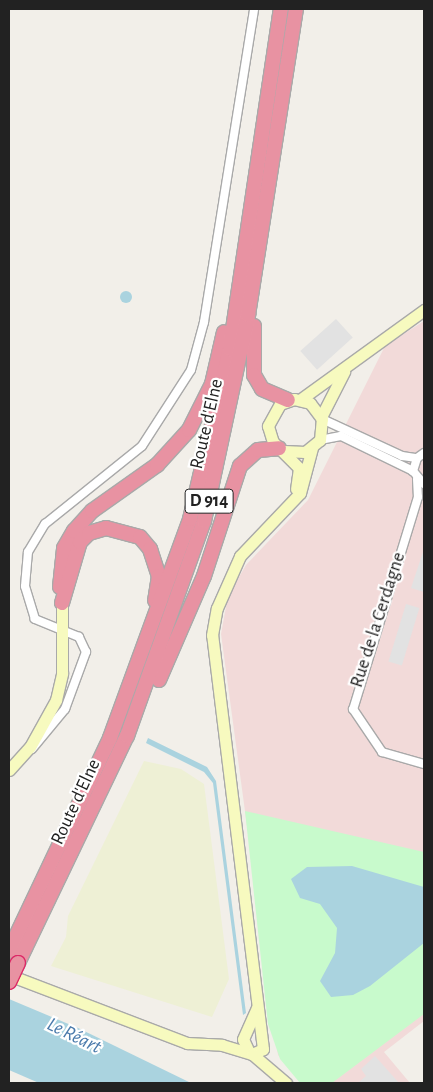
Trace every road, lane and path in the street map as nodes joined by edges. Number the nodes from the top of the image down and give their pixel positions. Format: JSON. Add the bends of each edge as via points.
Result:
{"nodes":[{"id":1,"x":254,"y":9,"type":"edge"},
{"id":2,"x":281,"y":9,"type":"edge"},
{"id":3,"x":297,"y":9,"type":"edge"},
{"id":4,"x":249,"y":221,"type":"junction"},
{"id":5,"x":424,"y":310,"type":"edge"},
{"id":6,"x":353,"y":359,"type":"junction"},
{"id":7,"x":294,"y":400,"type":"junction"},
{"id":8,"x":322,"y":418,"type":"junction"},
{"id":9,"x":316,"y":444,"type":"junction"},
{"id":10,"x":282,"y":450,"type":"junction"},
{"id":11,"x":424,"y":453,"type":"edge"},
{"id":12,"x":417,"y":458,"type":"junction"},
{"id":13,"x":413,"y":471,"type":"junction"},
{"id":14,"x":417,"y":479,"type":"junction"},
{"id":15,"x":424,"y":484,"type":"edge"},
{"id":16,"x":424,"y":490,"type":"edge"},
{"id":17,"x":418,"y":497,"type":"junction"},
{"id":18,"x":286,"y":508,"type":"junction"},
{"id":19,"x":62,"y":603,"type":"junction"},
{"id":20,"x":62,"y":630,"type":"junction"},
{"id":21,"x":424,"y":764,"type":"edge"},
{"id":22,"x":12,"y":768,"type":"edge"},
{"id":23,"x":85,"y":826,"type":"junction"},
{"id":24,"x":9,"y":951,"type":"edge"},
{"id":25,"x":9,"y":975,"type":"edge"},
{"id":26,"x":9,"y":982,"type":"edge"},
{"id":27,"x":257,"y":1008,"type":"junction"},
{"id":28,"x":246,"y":1034,"type":"junction"},
{"id":29,"x":263,"y":1034,"type":"junction"},
{"id":30,"x":222,"y":1045,"type":"junction"},
{"id":31,"x":265,"y":1046,"type":"junction"},
{"id":32,"x":251,"y":1053,"type":"junction"},
{"id":33,"x":287,"y":1083,"type":"edge"}],
"edges":[{"from":1,"to":20,"type":"street","via":[[204,322],[191,370],[142,446],[45,524],[28,552],[25,586],[35,619]]},
{"from":2,"to":4,"type":"highway","name":"Route d'Elne","number":"D 914"},
{"from":3,"to":7,"type":"highway","via":[[252,360],[262,388]]},
{"from":3,"to":23,"type":"highway","name":"Route d'Elne","number":"D 914","via":[[248,316],[204,521],[148,685]]},
{"from":4,"to":19,"type":"highway","via":[[212,384],[198,413],[170,454],[92,511],[74,531],[59,569]]},
{"from":4,"to":24,"type":"highway","name":"Route d'Elne","number":"D 914","via":[[217,416],[179,554],[110,738]]},
{"from":5,"to":6,"type":"main road"},
{"from":6,"to":7,"type":"main road"},
{"from":6,"to":8,"type":"main road"},
{"from":7,"to":8,"type":"main road"},
{"from":7,"to":10,"type":"main road","via":[[274,410],[268,426]]},
{"from":8,"to":9,"type":"main road"},
{"from":8,"to":12,"type":"street","via":[[402,456]]},
{"from":9,"to":10,"type":"main road","via":[[298,454]]},
{"from":9,"to":13,"type":"street","via":[[341,436]]},
{"from":9,"to":18,"type":"main road","via":[[308,475]]},
{"from":10,"to":18,"type":"main road","via":[[298,468],[297,488]]},
{"from":10,"to":23,"type":"highway","via":[[258,450],[240,466],[204,576],[152,695]]},
{"from":11,"to":12,"type":"street"},
{"from":12,"to":13,"type":"street"},
{"from":13,"to":14,"type":"street"},
{"from":14,"to":15,"type":"street"},
{"from":14,"to":17,"type":"street","name":"Rue de la Cerdagne"},
{"from":16,"to":17,"type":"street","name":"Rue de la Cerdagne"},
{"from":17,"to":21,"type":"street","name":"Rue de la Cerdagne","via":[[353,698],[353,709],[382,752]]},
{"from":18,"to":27,"type":"main road","via":[[240,556],[217,608],[212,635]]},
{"from":19,"to":20,"type":"main road"},
{"from":19,"to":24,"type":"highway","via":[[70,564],[89,533],[124,530],[140,537],[150,549],[159,588],[142,642]]},
{"from":20,"to":22,"type":"main road","via":[[62,673],[56,700],[39,734]]},
{"from":20,"to":22,"type":"street","via":[[83,642],[80,674],[49,734]]},
{"from":23,"to":26,"type":"highway","name":"Route d'Elne","number":"D 914","bridge":true},
{"from":25,"to":30,"type":"main road","via":[[156,1034],[199,1045]]},
{"from":27,"to":28,"type":"main road"},
{"from":27,"to":29,"type":"main road"},
{"from":28,"to":29,"type":"main road"},
{"from":28,"to":30,"type":"main road"},
{"from":28,"to":32,"type":"main road","via":[[244,1047]]},
{"from":29,"to":31,"type":"main road"},
{"from":30,"to":32,"type":"main road"},
{"from":31,"to":32,"type":"main road"},
{"from":31,"to":33,"type":"main road"},
{"from":32,"to":33,"type":"main road"}]}
